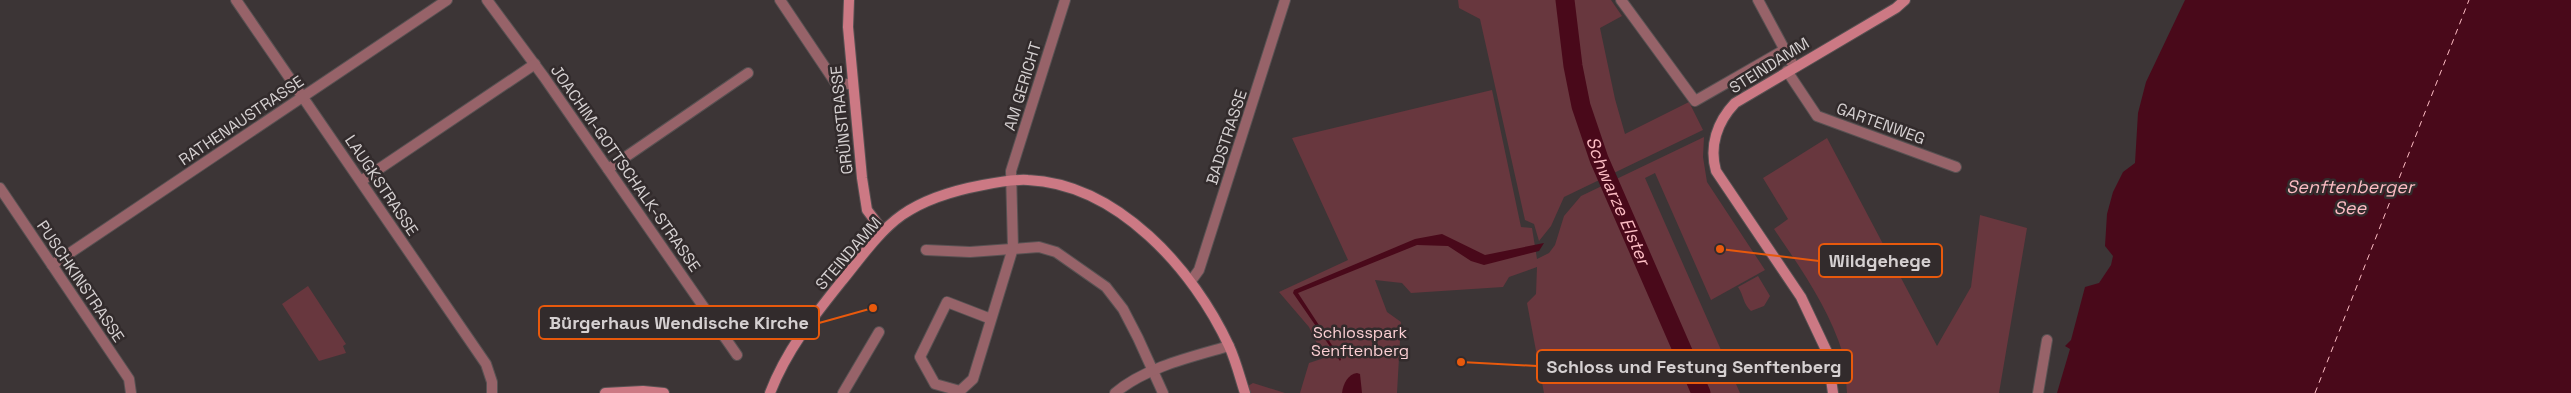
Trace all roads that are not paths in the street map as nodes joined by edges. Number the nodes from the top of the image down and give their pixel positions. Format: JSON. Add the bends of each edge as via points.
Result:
{"nodes":[{"id":1,"x":236,"y":0,"type":"edge"},
{"id":2,"x":447,"y":0,"type":"edge"},
{"id":3,"x":487,"y":0,"type":"edge"},
{"id":4,"x":780,"y":0,"type":"edge"},
{"id":5,"x":849,"y":0,"type":"edge"},
{"id":6,"x":1065,"y":0,"type":"edge"},
{"id":7,"x":1285,"y":0,"type":"edge"},
{"id":8,"x":1620,"y":0,"type":"edge"},
{"id":9,"x":1758,"y":0,"type":"edge"},
{"id":10,"x":1905,"y":0,"type":"edge"},
{"id":11,"x":1784,"y":50,"type":"junction"},
{"id":12,"x":534,"y":64,"type":"junction"},
{"id":13,"x":1790,"y":69,"type":"junction"},
{"id":14,"x":748,"y":73,"type":"dead end"},
{"id":15,"x":852,"y":84,"type":"junction"},
{"id":16,"x":304,"y":96,"type":"junction"},
{"id":17,"x":1956,"y":167,"type":"dead end"},
{"id":18,"x":608,"y":169,"type":"junction"},
{"id":19,"x":1012,"y":180,"type":"junction"},
{"id":20,"x":361,"y":181,"type":"junction"},
{"id":21,"x":0,"y":188,"type":"edge"},
{"id":22,"x":883,"y":232,"type":"junction"},
{"id":23,"x":1013,"y":248,"type":"junction"},
{"id":24,"x":926,"y":250,"type":"dead end"},
{"id":25,"x":52,"y":264,"type":"junction"},
{"id":26,"x":1191,"y":281,"type":"junction"},
{"id":27,"x":991,"y":319,"type":"junction"},
{"id":28,"x":879,"y":332,"type":"dead end"},
{"id":29,"x":2047,"y":340,"type":"dead end"},
{"id":30,"x":1229,"y":346,"type":"junction"},
{"id":31,"x":737,"y":355,"type":"dead end"},
{"id":32,"x":1154,"y":371,"type":"junction"},
{"id":33,"x":131,"y":393,"type":"edge"},
{"id":34,"x":492,"y":393,"type":"edge"},
{"id":35,"x":605,"y":393,"type":"edge"},
{"id":36,"x":664,"y":393,"type":"edge"},
{"id":37,"x":770,"y":393,"type":"edge"},
{"id":38,"x":842,"y":393,"type":"edge"},
{"id":39,"x":1115,"y":393,"type":"edge"},
{"id":40,"x":1163,"y":393,"type":"edge"},
{"id":41,"x":1245,"y":393,"type":"edge"},
{"id":42,"x":1832,"y":393,"type":"edge"},
{"id":43,"x":2038,"y":393,"type":"edge"}],
"edges":[{"from":1,"to":16,"type":"street","name":"LAUGKSTRASSE"},
{"from":2,"to":16,"type":"street","name":"RATHENAUSTRASSE"},
{"from":3,"to":12,"type":"street","name":"JOACHIM-GOTTSCHALK-STRASSE"},
{"from":4,"to":15,"type":"street","via":[[835,82]]},
{"from":5,"to":15,"type":"street","name":"GRÜNSTRASSE"},
{"from":6,"to":19,"type":"street","name":"AM GERICHT","via":[[1011,171]]},
{"from":7,"to":26,"type":"street","name":"BADSTRASSE","via":[[1199,270]]},
{"from":8,"to":11,"type":"street","via":[[1695,101]]},
{"from":9,"to":11,"type":"street","name":"GARTENWEG"},
{"from":10,"to":13,"type":"street","name":"STEINDAMM"},
{"from":11,"to":13,"type":"street","name":"GARTENWEG"},
{"from":12,"to":18,"type":"street","name":"JOACHIM-GOTTSCHALK-STRASSE"},
{"from":12,"to":20,"type":"street"},
{"from":13,"to":17,"type":"street","name":"GARTENWEG","via":[[1817,116]]},
{"from":13,"to":42,"type":"street","name":"STEINDAMM","via":[[1728,110],[1716,131],[1713,161],[1720,179],[1816,325],[1827,352]]},
{"from":14,"to":18,"type":"street"},
{"from":15,"to":22,"type":"street","name":"GRÜNSTRASSE","via":[[867,210]]},
{"from":16,"to":20,"type":"street","name":"LAUGKSTRASSE"},
{"from":16,"to":25,"type":"street","name":"RATHENAUSTRASSE"},
{"from":18,"to":31,"type":"street","name":"JOACHIM-GOTTSCHALK-STRASSE"},
{"from":19,"to":22,"type":"street","name":"STEINDAMM","via":[[969,188],[922,204],[903,214]]},
{"from":19,"to":23,"type":"street","name":"AM GERICHT"},
{"from":19,"to":26,"type":"street","name":"STEINDAMM","via":[[1050,183],[1108,204],[1163,249]]},
{"from":20,"to":34,"type":"street","name":"LAUGKSTRASSE","via":[[486,364]]},
{"from":21,"to":25,"type":"street","name":"PUSCHKINSTRASSE"},
{"from":22,"to":37,"type":"street","name":"STEINDAMM","via":[[795,342]]},
{"from":23,"to":24,"type":"street","via":[[970,252]]},
{"from":23,"to":27,"type":"street","name":"AM GERICHT"},
{"from":23,"to":32,"type":"street","via":[[1048,249],[1082,268],[1106,287],[1123,309]]},
{"from":25,"to":33,"type":"street","name":"PUSCHKINSTRASSE","via":[[129,379]]},
{"from":26,"to":30,"type":"street","name":"STEINDAMM"},
{"from":27,"to":27,"type":"street","name":"AM GERICHT","via":[[948,302],[920,357],[935,384],[960,391],[973,378]]},
{"from":28,"to":38,"type":"street"},
{"from":29,"to":43,"type":"street"},
{"from":30,"to":32,"type":"street","via":[[1179,360]]},
{"from":30,"to":41,"type":"street","name":"STEINDAMM"},
{"from":32,"to":39,"type":"street"},
{"from":32,"to":40,"type":"street"},
{"from":35,"to":36,"type":"street"}]}
